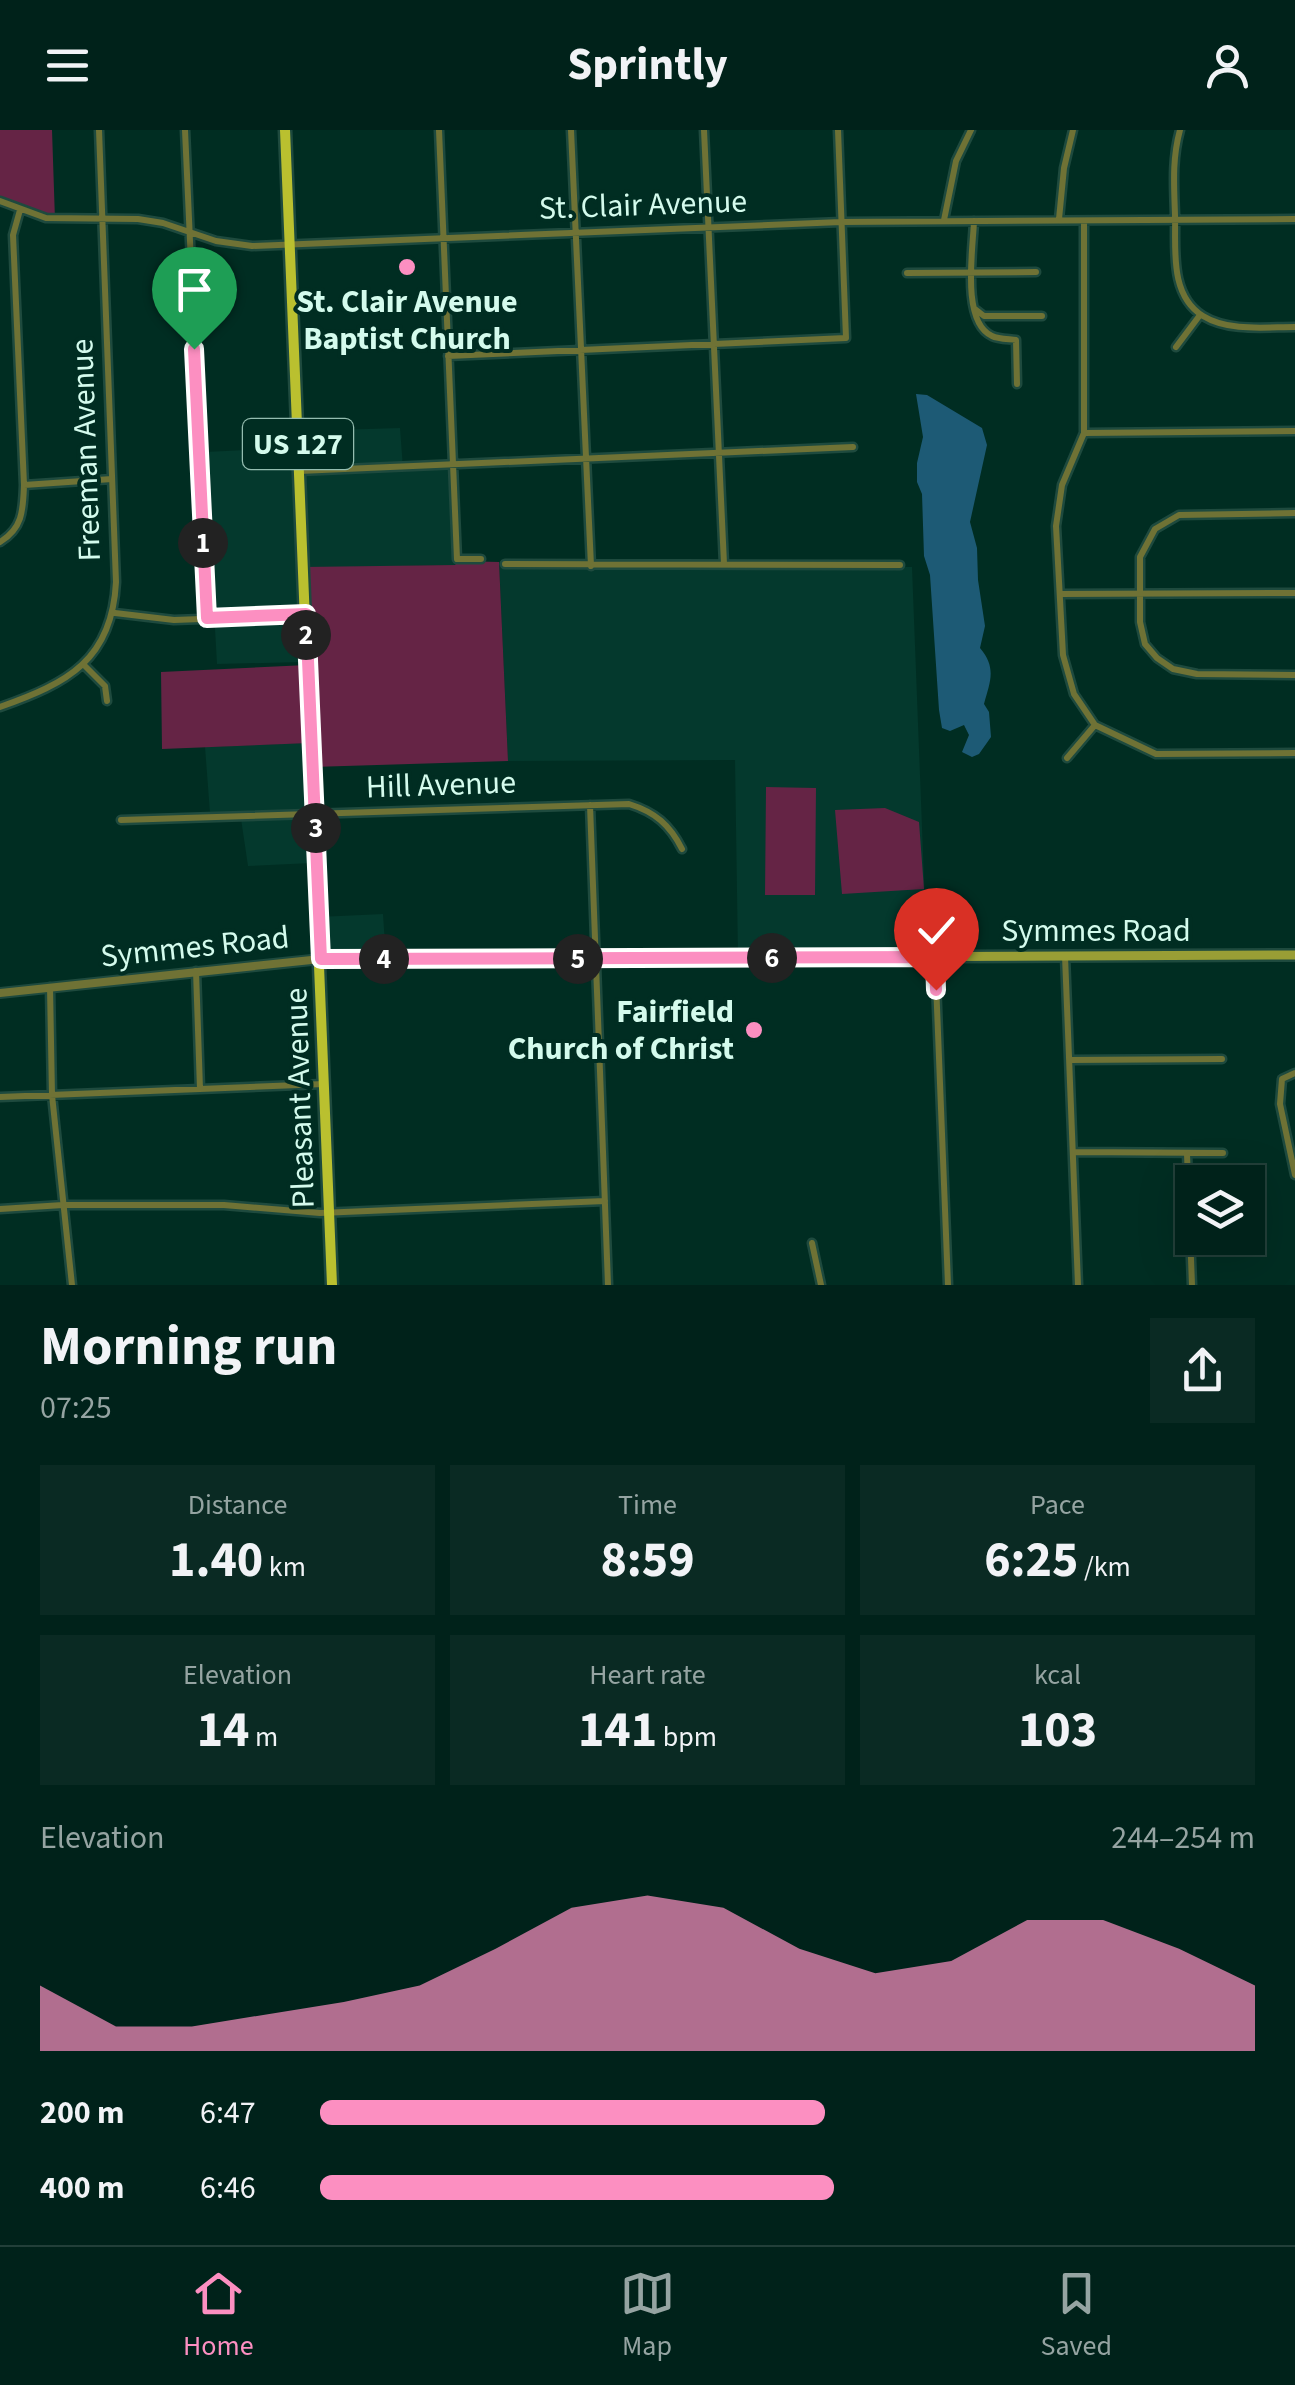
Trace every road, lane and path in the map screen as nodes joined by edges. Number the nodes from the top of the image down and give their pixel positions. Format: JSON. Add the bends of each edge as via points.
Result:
{"nodes":[{"id":1,"x":99,"y":130,"type":"edge"},
{"id":2,"x":184,"y":130,"type":"edge"},
{"id":3,"x":285,"y":130,"type":"edge"},
{"id":4,"x":439,"y":130,"type":"edge"},
{"id":5,"x":571,"y":130,"type":"edge"},
{"id":6,"x":704,"y":130,"type":"edge"},
{"id":7,"x":838,"y":130,"type":"edge"},
{"id":8,"x":971,"y":130,"type":"edge"},
{"id":9,"x":1073,"y":130,"type":"edge"},
{"id":10,"x":1180,"y":130,"type":"edge"},
{"id":11,"x":0,"y":202,"type":"edge"},
{"id":12,"x":20,"y":210,"type":"junction"},
{"id":13,"x":1059,"y":219,"type":"junction"},
{"id":14,"x":1295,"y":219,"type":"edge"},
{"id":15,"x":103,"y":220,"type":"junction"},
{"id":16,"x":944,"y":220,"type":"junction"},
{"id":17,"x":974,"y":220,"type":"junction"},
{"id":18,"x":1084,"y":220,"type":"junction"},
{"id":19,"x":1175,"y":220,"type":"junction"},
{"id":20,"x":841,"y":222,"type":"junction"},
{"id":21,"x":708,"y":228,"type":"junction"},
{"id":22,"x":576,"y":232,"type":"junction"},
{"id":23,"x":189,"y":233,"type":"junction"},
{"id":24,"x":443,"y":238,"type":"junction"},
{"id":25,"x":290,"y":244,"type":"junction"},
{"id":26,"x":972,"y":271,"type":"junction"},
{"id":27,"x":1036,"y":272,"type":"dead end"},
{"id":28,"x":907,"y":273,"type":"dead end"},
{"id":29,"x":972,"y":306,"type":"junction"},
{"id":30,"x":1200,"y":315,"type":"junction"},
{"id":31,"x":1042,"y":316,"type":"dead end"},
{"id":32,"x":1295,"y":327,"type":"edge"},
{"id":33,"x":715,"y":346,"type":"junction"},
{"id":34,"x":1176,"y":346,"type":"dead end"},
{"id":35,"x":581,"y":350,"type":"junction"},
{"id":36,"x":448,"y":356,"type":"junction"},
{"id":37,"x":1017,"y":384,"type":"dead end"},
{"id":38,"x":1084,"y":432,"type":"junction"},
{"id":39,"x":1295,"y":432,"type":"edge"},
{"id":40,"x":853,"y":447,"type":"dead end"},
{"id":41,"x":719,"y":452,"type":"junction"},
{"id":42,"x":585,"y":459,"type":"junction"},
{"id":43,"x":452,"y":464,"type":"junction"},
{"id":44,"x":299,"y":471,"type":"junction"},
{"id":45,"x":112,"y":479,"type":"junction"},
{"id":46,"x":24,"y":485,"type":"junction"},
{"id":47,"x":1295,"y":513,"type":"edge"},
{"id":48,"x":0,"y":542,"type":"edge"},
{"id":49,"x":482,"y":559,"type":"dead end"},
{"id":50,"x":505,"y":564,"type":"dead end"},
{"id":51,"x":724,"y":564,"type":"junction"},
{"id":52,"x":900,"y":565,"type":"dead end"},
{"id":53,"x":591,"y":566,"type":"junction"},
{"id":54,"x":1141,"y":592,"type":"junction"},
{"id":55,"x":1295,"y":593,"type":"edge"},
{"id":56,"x":1060,"y":594,"type":"junction"},
{"id":57,"x":114,"y":613,"type":"junction"},
{"id":58,"x":306,"y":614,"type":"junction"},
{"id":59,"x":207,"y":618,"type":"junction"},
{"id":60,"x":85,"y":666,"type":"junction"},
{"id":61,"x":1295,"y":675,"type":"edge"},
{"id":62,"x":107,"y":701,"type":"dead end"},
{"id":63,"x":0,"y":708,"type":"edge"},
{"id":64,"x":1095,"y":725,"type":"junction"},
{"id":65,"x":1295,"y":754,"type":"edge"},
{"id":66,"x":1066,"y":758,"type":"dead end"},
{"id":67,"x":590,"y":805,"type":"junction"},
{"id":68,"x":315,"y":814,"type":"junction"},
{"id":69,"x":121,"y":820,"type":"dead end"},
{"id":70,"x":682,"y":849,"type":"dead end"},
{"id":71,"x":1065,"y":954,"type":"junction"},
{"id":72,"x":1295,"y":955,"type":"edge"},
{"id":73,"x":935,"y":957,"type":"junction"},
{"id":74,"x":321,"y":959,"type":"junction"},
{"id":75,"x":594,"y":959,"type":"junction"},
{"id":76,"x":196,"y":971,"type":"junction"},
{"id":77,"x":50,"y":987,"type":"junction"},
{"id":78,"x":0,"y":992,"type":"edge"},
{"id":79,"x":1222,"y":1059,"type":"dead end"},
{"id":80,"x":1070,"y":1060,"type":"junction"},
{"id":81,"x":1295,"y":1073,"type":"edge"},
{"id":82,"x":324,"y":1084,"type":"junction"},
{"id":83,"x":200,"y":1088,"type":"junction"},
{"id":84,"x":52,"y":1095,"type":"junction"},
{"id":85,"x":0,"y":1097,"type":"edge"},
{"id":86,"x":1075,"y":1152,"type":"junction"},
{"id":87,"x":1223,"y":1153,"type":"dead end"},
{"id":88,"x":1187,"y":1154,"type":"junction"},
{"id":89,"x":1295,"y":1175,"type":"edge"},
{"id":90,"x":604,"y":1201,"type":"junction"},
{"id":91,"x":64,"y":1206,"type":"junction"},
{"id":92,"x":0,"y":1210,"type":"edge"},
{"id":93,"x":329,"y":1212,"type":"junction"},
{"id":94,"x":812,"y":1243,"type":"dead end"},
{"id":95,"x":72,"y":1285,"type":"edge"},
{"id":96,"x":332,"y":1285,"type":"edge"},
{"id":97,"x":608,"y":1285,"type":"edge"},
{"id":98,"x":821,"y":1285,"type":"edge"},
{"id":99,"x":948,"y":1285,"type":"edge"},
{"id":100,"x":1078,"y":1285,"type":"edge"},
{"id":101,"x":1192,"y":1285,"type":"edge"}],
"edges":[{"from":1,"to":15,"type":"street","name":"Freeman Avenue"},
{"from":2,"to":23,"type":"street"},
{"from":3,"to":25,"type":"main road","name":"Pleasant Avenue","number":"US 127"},
{"from":4,"to":24,"type":"street"},
{"from":5,"to":22,"type":"street"},
{"from":6,"to":21,"type":"street"},
{"from":7,"to":20,"type":"street"},
{"from":8,"to":16,"type":"street","via":[[956,161]]},
{"from":9,"to":13,"type":"street"},
{"from":10,"to":19,"type":"street"},
{"from":11,"to":12,"type":"street","name":"St. Clair Avenue"},
{"from":12,"to":15,"type":"street","name":"St. Clair Avenue","via":[[60,220]]},
{"from":12,"to":46,"type":"street","via":[[13,235]]},
{"from":13,"to":17,"type":"street","name":"St. Clair Avenue"},
{"from":13,"to":18,"type":"street","name":"St. Clair Avenue"},
{"from":14,"to":19,"type":"street","name":"St. Clair Avenue"},
{"from":15,"to":23,"type":"street","name":"St. Clair Avenue","via":[[163,222]]},
{"from":15,"to":45,"type":"street","name":"Freeman Avenue"},
{"from":16,"to":17,"type":"street","name":"St. Clair Avenue"},
{"from":16,"to":20,"type":"street","name":"St. Clair Avenue"},
{"from":17,"to":26,"type":"street"},
{"from":18,"to":19,"type":"street","name":"St. Clair Avenue"},
{"from":18,"to":38,"type":"street"},
{"from":19,"to":30,"type":"street","via":[[1176,273]]},
{"from":20,"to":21,"type":"street","name":"St. Clair Avenue"},
{"from":20,"to":33,"type":"street","via":[[846,338]]},
{"from":21,"to":22,"type":"street","name":"St. Clair Avenue"},
{"from":21,"to":33,"type":"street"},
{"from":22,"to":24,"type":"street","name":"St. Clair Avenue"},
{"from":22,"to":35,"type":"street"},
{"from":23,"to":25,"type":"street","name":"St. Clair Avenue","via":[[234,244]]},
{"from":23,"to":59,"type":"street"},
{"from":24,"to":25,"type":"street","name":"St. Clair Avenue"},
{"from":24,"to":36,"type":"street"},
{"from":25,"to":44,"type":"main road","name":"Pleasant Avenue","number":"US 127"},
{"from":26,"to":27,"type":"street"},
{"from":26,"to":28,"type":"street"},
{"from":26,"to":29,"type":"street"},
{"from":29,"to":31,"type":"street","via":[[984,316]]},
{"from":29,"to":37,"type":"street","via":[[979,326],[1016,340]]},
{"from":30,"to":32,"type":"street","via":[[1230,325]]},
{"from":30,"to":34,"type":"street"},
{"from":33,"to":35,"type":"street"},
{"from":33,"to":41,"type":"street"},
{"from":35,"to":36,"type":"street"},
{"from":35,"to":42,"type":"street"},
{"from":36,"to":43,"type":"street"},
{"from":38,"to":39,"type":"street"},
{"from":38,"to":56,"type":"street","via":[[1057,503]]},
{"from":40,"to":41,"type":"street"},
{"from":41,"to":42,"type":"street"},
{"from":41,"to":51,"type":"street"},
{"from":42,"to":43,"type":"street"},
{"from":42,"to":53,"type":"street"},
{"from":43,"to":44,"type":"street"},
{"from":43,"to":49,"type":"street","via":[[457,559]]},
{"from":44,"to":58,"type":"main road","name":"Pleasant Avenue","number":"US 127"},
{"from":45,"to":46,"type":"street"},
{"from":45,"to":57,"type":"street","name":"Freeman Avenue"},
{"from":46,"to":48,"type":"street","via":[[22,520]]},
{"from":47,"to":54,"type":"street","via":[[1190,514],[1164,521],[1140,557]]},
{"from":50,"to":53,"type":"street"},
{"from":51,"to":52,"type":"street"},
{"from":51,"to":53,"type":"street"},
{"from":54,"to":55,"type":"street"},
{"from":54,"to":56,"type":"street"},
{"from":54,"to":61,"type":"street","via":[[1146,644],[1172,669]]},
{"from":56,"to":64,"type":"street","via":[[1067,676]]},
{"from":57,"to":59,"type":"street"},
{"from":57,"to":60,"type":"street","name":"Freeman Avenue"},
{"from":58,"to":59,"type":"street"},
{"from":58,"to":68,"type":"main road","name":"Pleasant Avenue","number":"US 127"},
{"from":60,"to":62,"type":"street","via":[[105,686]]},
{"from":60,"to":63,"type":"street","name":"Freeman Avenue"},
{"from":64,"to":65,"type":"street","via":[[1156,754]]},
{"from":64,"to":66,"type":"street"},
{"from":67,"to":68,"type":"street","name":"Hill Avenue"},
{"from":67,"to":70,"type":"street","name":"Hill Avenue","via":[[629,804],[652,812]]},
{"from":67,"to":75,"type":"street"},
{"from":68,"to":69,"type":"street","name":"Hill Avenue"},
{"from":68,"to":74,"type":"main road","name":"Pleasant Avenue","number":"US 127"},
{"from":71,"to":72,"type":"main road","name":"Symmes Road"},
{"from":71,"to":73,"type":"main road","name":"Symmes Road"},
{"from":71,"to":80,"type":"street"},
{"from":73,"to":75,"type":"main road","name":"Symmes Road"},
{"from":73,"to":99,"type":"street"},
{"from":74,"to":75,"type":"main road","name":"Symmes Road"},
{"from":74,"to":76,"type":"street","name":"Symmes Road"},
{"from":74,"to":82,"type":"main road","name":"Pleasant Avenue","number":"US 127"},
{"from":75,"to":90,"type":"street"},
{"from":76,"to":77,"type":"street","name":"Symmes Road"},
{"from":76,"to":83,"type":"street"},
{"from":77,"to":78,"type":"street","name":"Symmes Road"},
{"from":77,"to":84,"type":"street"},
{"from":79,"to":80,"type":"street"},
{"from":80,"to":86,"type":"street"},
{"from":81,"to":89,"type":"street","via":[[1282,1080],[1280,1104]]},
{"from":82,"to":83,"type":"street"},
{"from":82,"to":93,"type":"main road","name":"Pleasant Avenue","number":"US 127"},
{"from":83,"to":84,"type":"street"},
{"from":84,"to":85,"type":"street"},
{"from":84,"to":91,"type":"street"},
{"from":86,"to":88,"type":"street"},
{"from":86,"to":100,"type":"street"},
{"from":87,"to":88,"type":"street"},
{"from":88,"to":101,"type":"street"},
{"from":90,"to":93,"type":"street"},
{"from":90,"to":97,"type":"street"},
{"from":91,"to":92,"type":"street"},
{"from":91,"to":93,"type":"street"},
{"from":91,"to":95,"type":"street"},
{"from":93,"to":96,"type":"main road","name":"Pleasant Avenue","number":"US 127"},
{"from":94,"to":98,"type":"street"}]}
